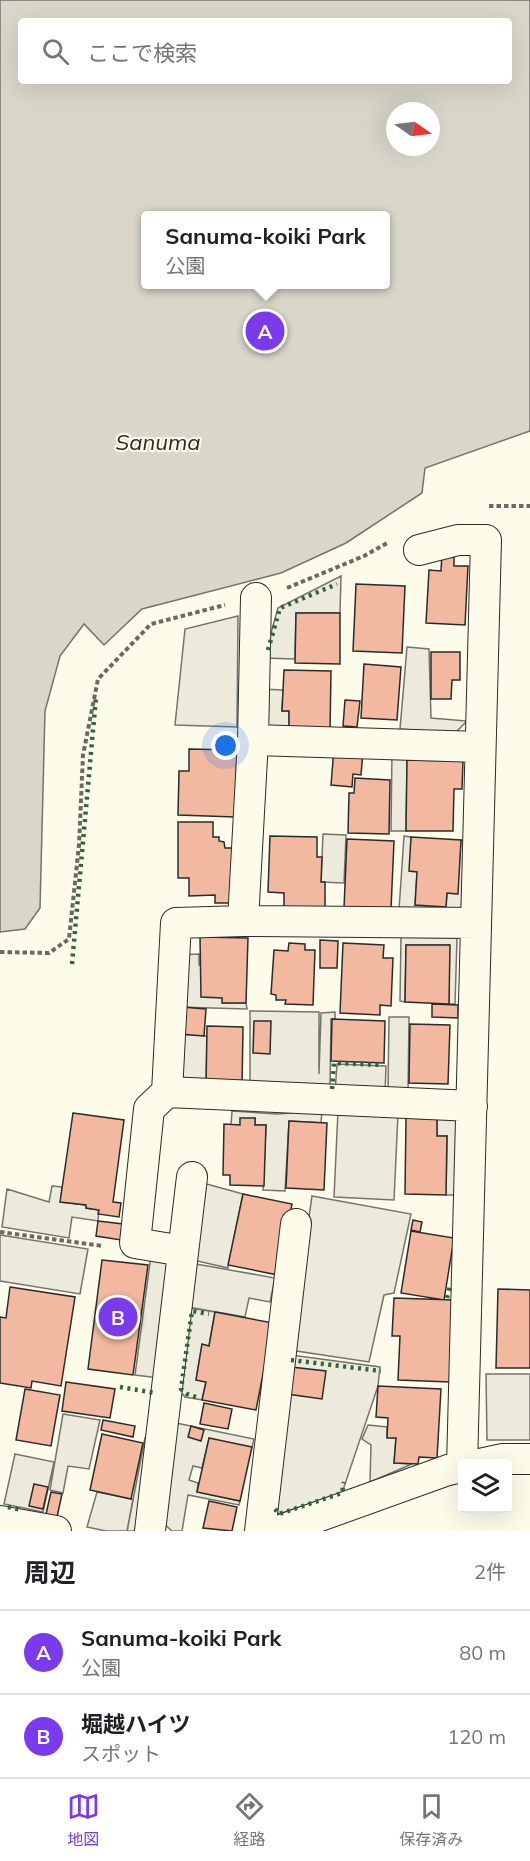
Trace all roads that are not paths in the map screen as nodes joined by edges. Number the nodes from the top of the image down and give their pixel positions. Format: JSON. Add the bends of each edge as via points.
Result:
{"nodes":[{"id":1,"x":406,"y":545,"type":"road end"},
{"id":2,"x":256,"y":598,"type":"road end"},
{"id":3,"x":253,"y":740,"type":"junction"},
{"id":4,"x":480,"y":747,"type":"junction"},
{"id":5,"x":243,"y":921,"type":"junction"},
{"id":6,"x":476,"y":923,"type":"junction"},
{"id":7,"x":167,"y":1092,"type":"junction"},
{"id":8,"x":472,"y":1106,"type":"junction"},
{"id":9,"x":192,"y":1177,"type":"dead end"},
{"id":10,"x":296,"y":1224,"type":"dead end"},
{"id":11,"x":183,"y":1251,"type":"junction"},
{"id":12,"x":462,"y":1459,"type":"edge"},
{"id":13,"x":512,"y":1459,"type":"edge"},
{"id":14,"x":530,"y":1459,"type":"edge"},
{"id":15,"x":458,"y":1468,"type":"edge"},
{"id":16,"x":0,"y":1521,"type":"edge"},
{"id":17,"x":56,"y":1531,"type":"edge"},
{"id":18,"x":150,"y":1531,"type":"edge"},
{"id":19,"x":261,"y":1531,"type":"edge"},
{"id":20,"x":278,"y":1531,"type":"edge"}],
"edges":[{"from":1,"to":4,"type":"street","via":[[458,540],[486,522]]},
{"from":2,"to":3,"type":"street"},
{"from":3,"to":4,"type":"street"},
{"from":3,"to":5,"type":"street"},
{"from":4,"to":6,"type":"street"},
{"from":5,"to":6,"type":"street"},
{"from":5,"to":7,"type":"street","via":[[176,922]]},
{"from":6,"to":8,"type":"street"},
{"from":7,"to":8,"type":"street"},
{"from":7,"to":11,"type":"street","via":[[149,1109],[135,1243]]},
{"from":8,"to":12,"type":"street"},
{"from":9,"to":11,"type":"street"},
{"from":10,"to":19,"type":"street"},
{"from":11,"to":18,"type":"street"},
{"from":13,"to":14,"type":"street"},
{"from":15,"to":20,"type":"street"},
{"from":16,"to":17,"type":"street"}]}
